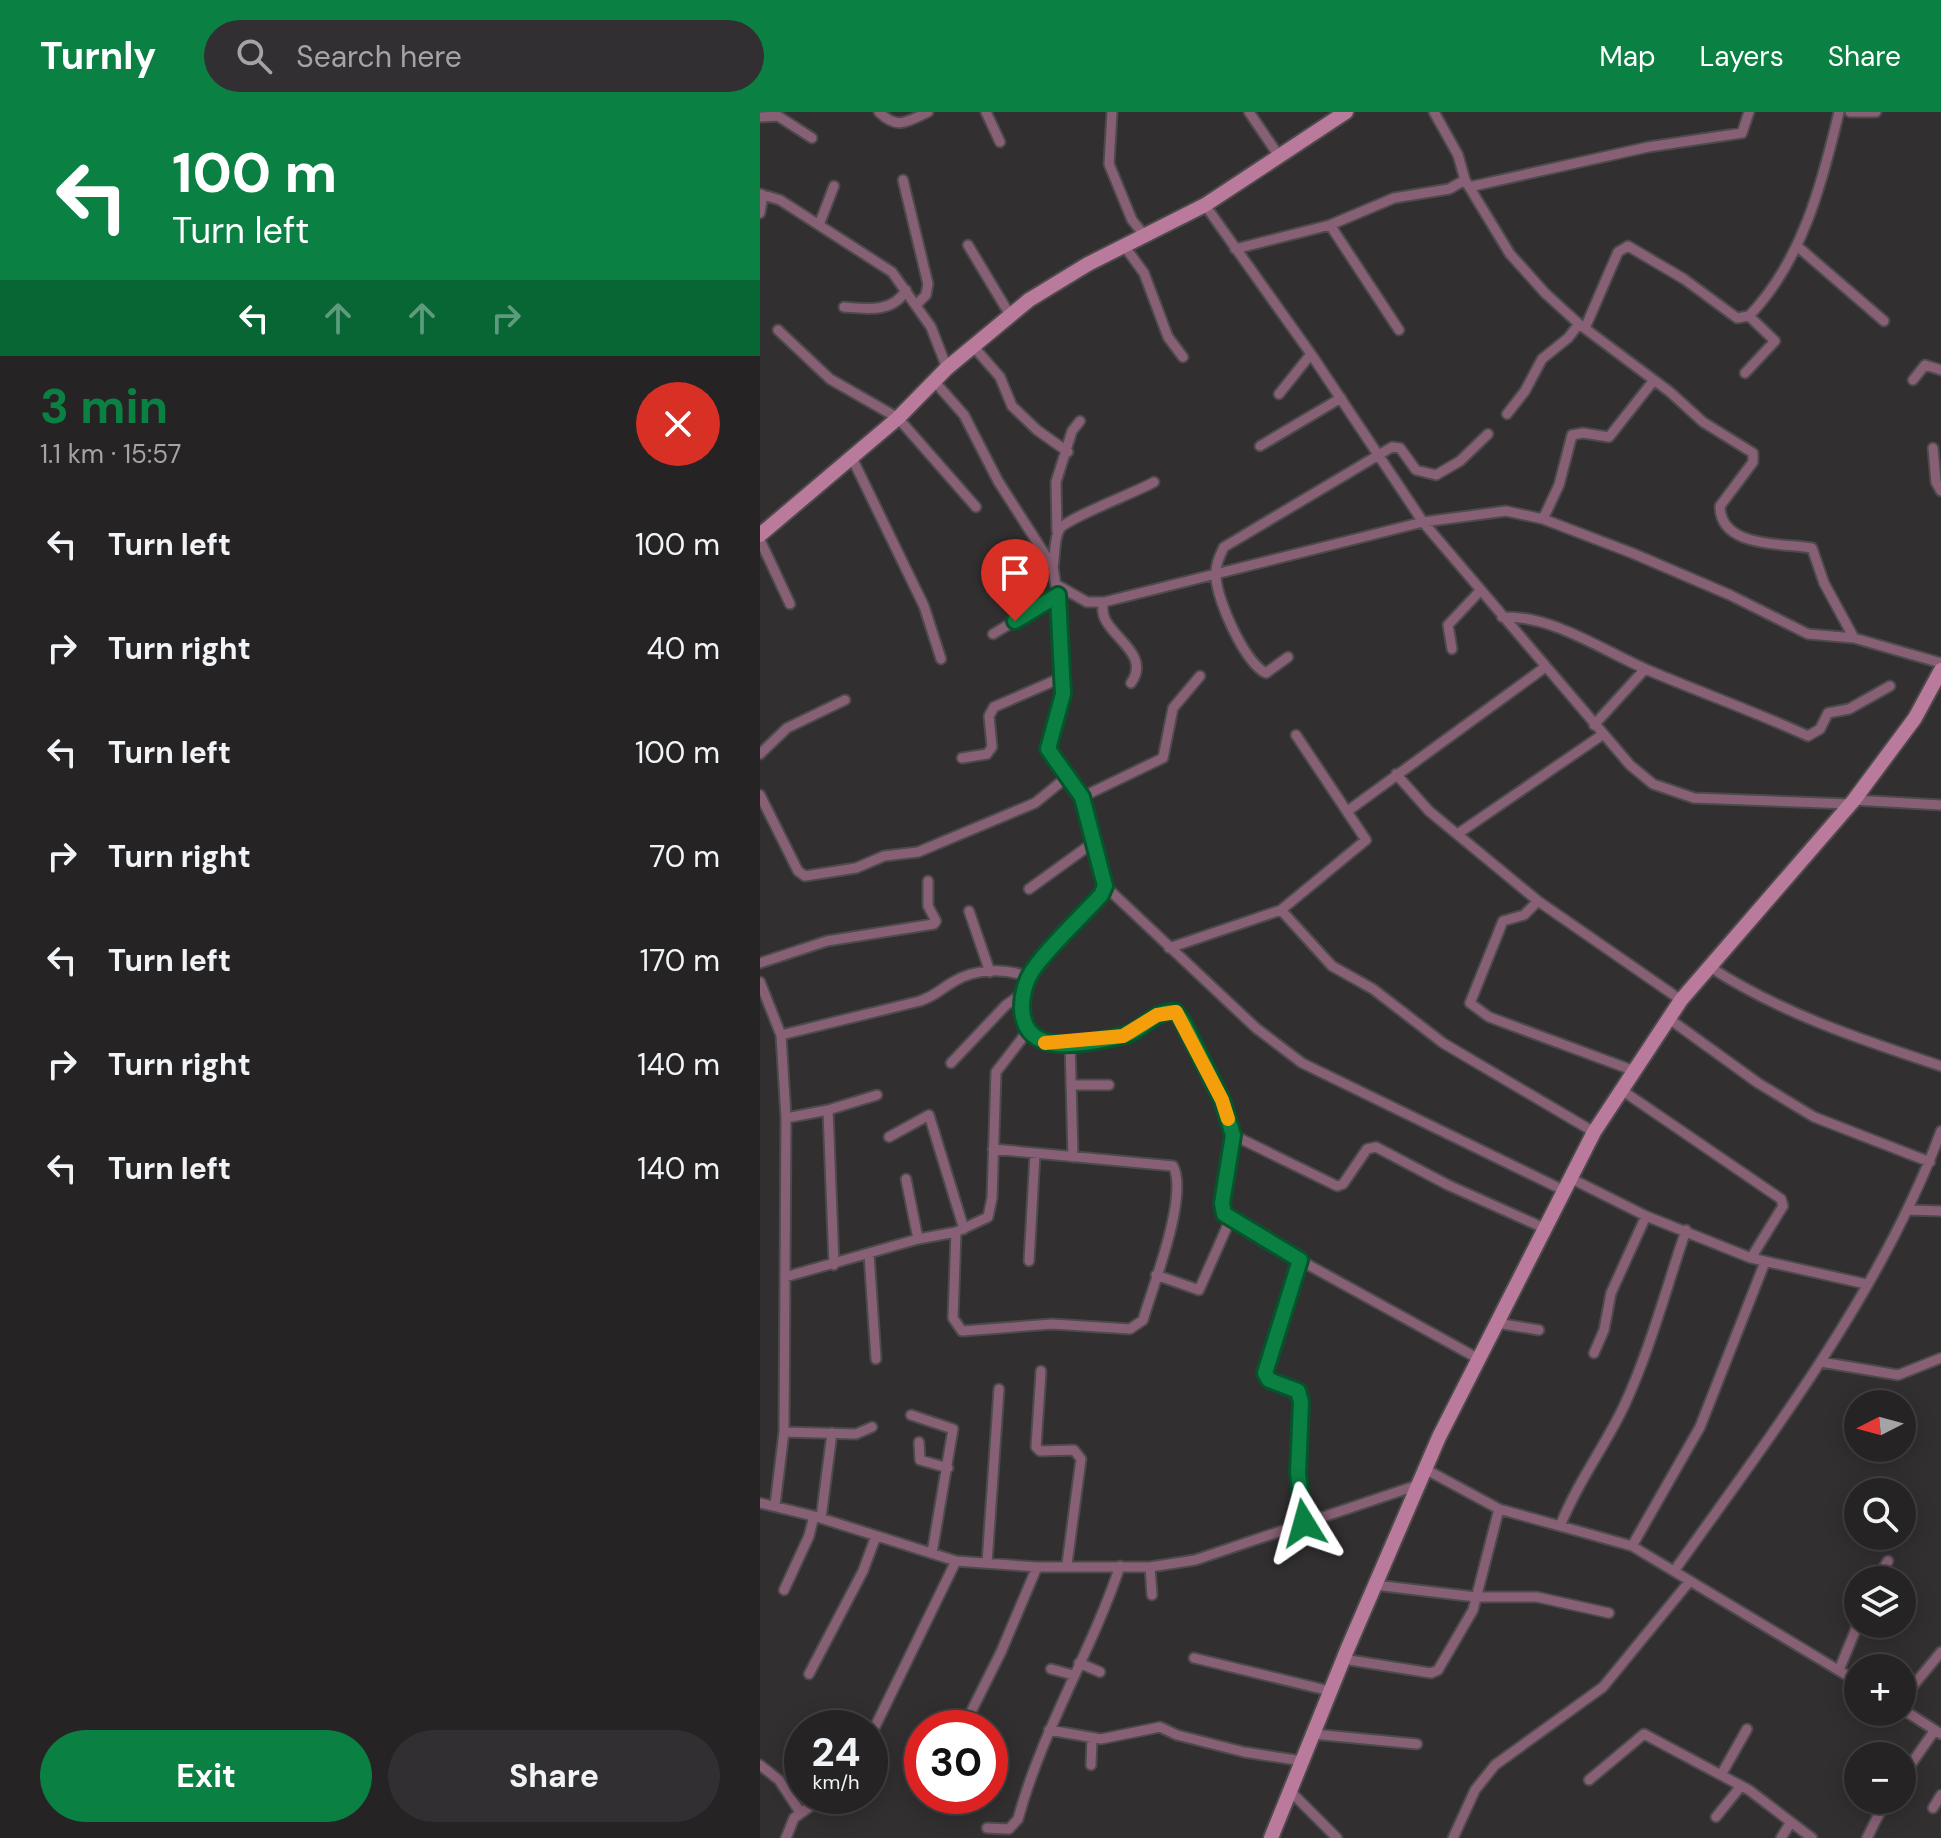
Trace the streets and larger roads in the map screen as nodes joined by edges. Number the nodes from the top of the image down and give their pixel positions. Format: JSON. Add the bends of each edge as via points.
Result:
{"nodes":[{"id":1,"x":879,"y":112,"type":"edge"},
{"id":2,"x":928,"y":112,"type":"edge"},
{"id":3,"x":986,"y":112,"type":"edge"},
{"id":4,"x":1112,"y":112,"type":"edge"},
{"id":5,"x":1249,"y":112,"type":"edge"},
{"id":6,"x":1346,"y":112,"type":"edge"},
{"id":7,"x":1434,"y":112,"type":"edge"},
{"id":8,"x":1749,"y":112,"type":"edge"},
{"id":9,"x":1839,"y":112,"type":"edge"},
{"id":10,"x":1850,"y":112,"type":"edge"},
{"id":11,"x":1876,"y":112,"type":"edge"},
{"id":12,"x":760,"y":117,"type":"edge"},
{"id":13,"x":812,"y":138,"type":"dead end"},
{"id":14,"x":1000,"y":142,"type":"dead end"},
{"id":15,"x":1279,"y":156,"type":"junction"},
{"id":16,"x":903,"y":180,"type":"dead end"},
{"id":17,"x":1467,"y":183,"type":"junction"},
{"id":18,"x":834,"y":186,"type":"dead end"},
{"id":19,"x":762,"y":194,"type":"edge"},
{"id":20,"x":1205,"y":205,"type":"junction"},
{"id":21,"x":760,"y":213,"type":"edge"},
{"id":22,"x":819,"y":225,"type":"junction"},
{"id":23,"x":1330,"y":225,"type":"junction"},
{"id":24,"x":1145,"y":236,"type":"junction"},
{"id":25,"x":968,"y":245,"type":"dead end"},
{"id":26,"x":1797,"y":246,"type":"junction"},
{"id":27,"x":1125,"y":247,"type":"junction"},
{"id":28,"x":1235,"y":249,"type":"junction"},
{"id":29,"x":906,"y":290,"type":"junction"},
{"id":30,"x":917,"y":304,"type":"junction"},
{"id":31,"x":844,"y":307,"type":"dead end"},
{"id":32,"x":1010,"y":315,"type":"junction"},
{"id":33,"x":1749,"y":316,"type":"junction"},
{"id":34,"x":1884,"y":321,"type":"dead end"},
{"id":35,"x":1582,"y":326,"type":"junction"},
{"id":36,"x":778,"y":330,"type":"dead end"},
{"id":37,"x":1399,"y":330,"type":"dead end"},
{"id":38,"x":973,"y":346,"type":"junction"},
{"id":39,"x":1311,"y":354,"type":"junction"},
{"id":40,"x":1183,"y":357,"type":"dead end"},
{"id":41,"x":947,"y":368,"type":"junction"},
{"id":42,"x":1941,"y":370,"type":"edge"},
{"id":43,"x":1745,"y":373,"type":"dead end"},
{"id":44,"x":1654,"y":380,"type":"junction"},
{"id":45,"x":1913,"y":380,"type":"dead end"},
{"id":46,"x":935,"y":382,"type":"junction"},
{"id":47,"x":1279,"y":394,"type":"dead end"},
{"id":48,"x":1341,"y":398,"type":"junction"},
{"id":49,"x":1507,"y":414,"type":"dead end"},
{"id":50,"x":898,"y":418,"type":"junction"},
{"id":51,"x":1080,"y":421,"type":"dead end"},
{"id":52,"x":1488,"y":434,"type":"dead end"},
{"id":53,"x":1260,"y":446,"type":"dead end"},
{"id":54,"x":1933,"y":448,"type":"dead end"},
{"id":55,"x":1068,"y":452,"type":"junction"},
{"id":56,"x":1377,"y":455,"type":"junction"},
{"id":57,"x":852,"y":458,"type":"junction"},
{"id":58,"x":1154,"y":482,"type":"dead end"},
{"id":59,"x":1941,"y":491,"type":"edge"},
{"id":60,"x":976,"y":507,"type":"dead end"},
{"id":61,"x":1543,"y":519,"type":"junction"},
{"id":62,"x":1423,"y":522,"type":"junction"},
{"id":63,"x":1057,"y":534,"type":"junction"},
{"id":64,"x":760,"y":538,"type":"edge"},
{"id":65,"x":1053,"y":567,"type":"junction"},
{"id":66,"x":1215,"y":576,"type":"junction"},
{"id":67,"x":1058,"y":590,"type":"junction"},
{"id":68,"x":1479,"y":592,"type":"junction"},
{"id":69,"x":1104,"y":602,"type":"junction"},
{"id":70,"x":790,"y":604,"type":"dead end"},
{"id":71,"x":1502,"y":617,"type":"junction"},
{"id":72,"x":993,"y":634,"type":"dead end"},
{"id":73,"x":1854,"y":638,"type":"junction"},
{"id":74,"x":1452,"y":649,"type":"dead end"},
{"id":75,"x":1288,"y":657,"type":"dead end"},
{"id":76,"x":941,"y":659,"type":"dead end"},
{"id":77,"x":1941,"y":663,"type":"edge"},
{"id":78,"x":1544,"y":668,"type":"junction"},
{"id":79,"x":1645,"y":669,"type":"junction"},
{"id":80,"x":1941,"y":670,"type":"edge"},
{"id":81,"x":1200,"y":676,"type":"dead end"},
{"id":82,"x":1063,"y":677,"type":"junction"},
{"id":83,"x":1131,"y":683,"type":"dead end"},
{"id":84,"x":1890,"y":686,"type":"dead end"},
{"id":85,"x":845,"y":700,"type":"dead end"},
{"id":86,"x":1594,"y":725,"type":"junction"},
{"id":87,"x":1296,"y":735,"type":"dead end"},
{"id":88,"x":1602,"y":735,"type":"junction"},
{"id":89,"x":760,"y":754,"type":"edge"},
{"id":90,"x":962,"y":758,"type":"dead end"},
{"id":91,"x":1396,"y":774,"type":"junction"},
{"id":92,"x":1067,"y":777,"type":"junction"},
{"id":93,"x":760,"y":795,"type":"edge"},
{"id":94,"x":1082,"y":797,"type":"junction"},
{"id":95,"x":1852,"y":802,"type":"junction"},
{"id":96,"x":1941,"y":805,"type":"edge"},
{"id":97,"x":1349,"y":810,"type":"junction"},
{"id":98,"x":1459,"y":833,"type":"junction"},
{"id":99,"x":1094,"y":842,"type":"junction"},
{"id":100,"x":928,"y":881,"type":"dead end"},
{"id":101,"x":1105,"y":886,"type":"junction"},
{"id":102,"x":1029,"y":889,"type":"dead end"},
{"id":103,"x":1538,"y":901,"type":"junction"},
{"id":104,"x":1281,"y":910,"type":"junction"},
{"id":105,"x":969,"y":911,"type":"dead end"},
{"id":106,"x":1169,"y":948,"type":"junction"},
{"id":107,"x":760,"y":963,"type":"edge"},
{"id":108,"x":1710,"y":967,"type":"junction"},
{"id":109,"x":990,"y":972,"type":"junction"},
{"id":110,"x":1029,"y":977,"type":"junction"},
{"id":111,"x":760,"y":982,"type":"edge"},
{"id":112,"x":1022,"y":994,"type":"junction"},
{"id":113,"x":1681,"y":1000,"type":"junction"},
{"id":114,"x":1668,"y":1018,"type":"junction"},
{"id":115,"x":1027,"y":1032,"type":"junction"},
{"id":116,"x":781,"y":1035,"type":"junction"},
{"id":117,"x":1070,"y":1043,"type":"junction"},
{"id":118,"x":951,"y":1063,"type":"dead end"},
{"id":119,"x":1941,"y":1066,"type":"edge"},
{"id":120,"x":1632,"y":1070,"type":"junction"},
{"id":121,"x":1073,"y":1085,"type":"junction"},
{"id":122,"x":1109,"y":1085,"type":"dead end"},
{"id":123,"x":1620,"y":1089,"type":"junction"},
{"id":124,"x":877,"y":1095,"type":"dead end"},
{"id":125,"x":828,"y":1110,"type":"junction"},
{"id":126,"x":786,"y":1118,"type":"junction"},
{"id":127,"x":1941,"y":1131,"type":"edge"},
{"id":128,"x":1594,"y":1132,"type":"junction"},
{"id":129,"x":1233,"y":1135,"type":"junction"},
{"id":130,"x":889,"y":1137,"type":"dead end"},
{"id":131,"x":993,"y":1149,"type":"junction"},
{"id":132,"x":1035,"y":1154,"type":"junction"},
{"id":133,"x":1073,"y":1157,"type":"junction"},
{"id":134,"x":1930,"y":1162,"type":"junction"},
{"id":135,"x":906,"y":1179,"type":"dead end"},
{"id":136,"x":1567,"y":1184,"type":"junction"},
{"id":137,"x":1909,"y":1210,"type":"junction"},
{"id":138,"x":1941,"y":1211,"type":"edge"},
{"id":139,"x":1646,"y":1216,"type":"junction"},
{"id":140,"x":1230,"y":1220,"type":"junction"},
{"id":141,"x":1544,"y":1228,"type":"junction"},
{"id":142,"x":960,"y":1230,"type":"junction"},
{"id":143,"x":1686,"y":1230,"type":"junction"},
{"id":144,"x":918,"y":1239,"type":"junction"},
{"id":145,"x":869,"y":1254,"type":"junction"},
{"id":146,"x":1751,"y":1258,"type":"junction"},
{"id":147,"x":1300,"y":1260,"type":"junction"},
{"id":148,"x":1029,"y":1261,"type":"dead end"},
{"id":149,"x":1765,"y":1262,"type":"junction"},
{"id":150,"x":834,"y":1265,"type":"junction"},
{"id":151,"x":1156,"y":1275,"type":"junction"},
{"id":152,"x":785,"y":1277,"type":"junction"},
{"id":153,"x":1866,"y":1284,"type":"junction"},
{"id":154,"x":1497,"y":1323,"type":"junction"},
{"id":155,"x":1539,"y":1330,"type":"dead end"},
{"id":156,"x":1594,"y":1353,"type":"dead end"},
{"id":157,"x":1941,"y":1358,"type":"edge"},
{"id":158,"x":876,"y":1359,"type":"dead end"},
{"id":159,"x":1479,"y":1359,"type":"junction"},
{"id":160,"x":1821,"y":1362,"type":"junction"},
{"id":161,"x":1041,"y":1371,"type":"dead end"},
{"id":162,"x":999,"y":1389,"type":"dead end"},
{"id":163,"x":911,"y":1415,"type":"dead end"},
{"id":164,"x":872,"y":1427,"type":"dead end"},
{"id":165,"x":784,"y":1432,"type":"junction"},
{"id":166,"x":832,"y":1433,"type":"junction"},
{"id":167,"x":919,"y":1442,"type":"dead end"},
{"id":168,"x":948,"y":1468,"type":"junction"},
{"id":169,"x":1425,"y":1469,"type":"junction"},
{"id":170,"x":1418,"y":1485,"type":"junction"},
{"id":171,"x":760,"y":1503,"type":"edge"},
{"id":172,"x":775,"y":1505,"type":"junction"},
{"id":173,"x":1499,"y":1509,"type":"junction"},
{"id":174,"x":817,"y":1517,"type":"junction"},
{"id":175,"x":1304,"y":1523,"type":"junction"},
{"id":176,"x":1560,"y":1526,"type":"junction"},
{"id":177,"x":876,"y":1536,"type":"junction"},
{"id":178,"x":1632,"y":1546,"type":"junction"},
{"id":179,"x":932,"y":1553,"type":"junction"},
{"id":180,"x":956,"y":1561,"type":"junction"},
{"id":181,"x":1888,"y":1561,"type":"dead end"},
{"id":182,"x":987,"y":1563,"type":"junction"},
{"id":183,"x":1067,"y":1564,"type":"junction"},
{"id":184,"x":1120,"y":1566,"type":"junction"},
{"id":185,"x":1885,"y":1566,"type":"edge"},
{"id":186,"x":1037,"y":1567,"type":"junction"},
{"id":187,"x":1150,"y":1567,"type":"junction"},
{"id":188,"x":1674,"y":1571,"type":"junction"},
{"id":189,"x":1689,"y":1582,"type":"junction"},
{"id":190,"x":1375,"y":1585,"type":"junction"},
{"id":191,"x":784,"y":1590,"type":"dead end"},
{"id":192,"x":1152,"y":1595,"type":"dead end"},
{"id":193,"x":1476,"y":1597,"type":"junction"},
{"id":194,"x":1609,"y":1613,"type":"dead end"},
{"id":195,"x":1852,"y":1638,"type":"edge"},
{"id":196,"x":1941,"y":1652,"type":"edge"},
{"id":197,"x":1194,"y":1658,"type":"dead end"},
{"id":198,"x":1343,"y":1659,"type":"junction"},
{"id":199,"x":1079,"y":1663,"type":"junction"},
{"id":200,"x":1051,"y":1669,"type":"dead end"},
{"id":201,"x":1839,"y":1670,"type":"junction"},
{"id":202,"x":1100,"y":1672,"type":"dead end"},
{"id":203,"x":1844,"y":1673,"type":"edge"},
{"id":204,"x":809,"y":1674,"type":"dead end"},
{"id":205,"x":1073,"y":1675,"type":"junction"},
{"id":206,"x":1916,"y":1683,"type":"edge"},
{"id":207,"x":1330,"y":1691,"type":"junction"},
{"id":208,"x":883,"y":1710,"type":"edge"},
{"id":209,"x":972,"y":1710,"type":"edge"},
{"id":210,"x":1916,"y":1718,"type":"edge"},
{"id":211,"x":1747,"y":1729,"type":"dead end"},
{"id":212,"x":1049,"y":1730,"type":"junction"},
{"id":213,"x":1938,"y":1732,"type":"edge"},
{"id":214,"x":1313,"y":1734,"type":"junction"},
{"id":215,"x":1092,"y":1738,"type":"junction"},
{"id":216,"x":1417,"y":1744,"type":"dead end"},
{"id":217,"x":1916,"y":1760,"type":"edge"},
{"id":218,"x":1302,"y":1761,"type":"junction"},
{"id":219,"x":760,"y":1765,"type":"edge"},
{"id":220,"x":1091,"y":1765,"type":"dead end"},
{"id":221,"x":1721,"y":1775,"type":"junction"},
{"id":222,"x":1589,"y":1780,"type":"dead end"},
{"id":223,"x":1741,"y":1786,"type":"junction"},
{"id":224,"x":784,"y":1788,"type":"edge"},
{"id":225,"x":1290,"y":1791,"type":"junction"},
{"id":226,"x":1941,"y":1795,"type":"edge"},
{"id":227,"x":1933,"y":1808,"type":"dead end"},
{"id":228,"x":799,"y":1814,"type":"edge"},
{"id":229,"x":1879,"y":1814,"type":"edge"},
{"id":230,"x":1716,"y":1817,"type":"dead end"},
{"id":231,"x":1791,"y":1822,"type":"junction"},
{"id":232,"x":987,"y":1828,"type":"dead end"},
{"id":233,"x":786,"y":1838,"type":"edge"},
{"id":234,"x":1271,"y":1838,"type":"edge"},
{"id":235,"x":1337,"y":1838,"type":"edge"},
{"id":236,"x":1453,"y":1838,"type":"edge"},
{"id":237,"x":1781,"y":1838,"type":"edge"},
{"id":238,"x":1812,"y":1838,"type":"edge"},
{"id":239,"x":1867,"y":1838,"type":"edge"}],
"edges":[{"from":1,"to":2,"type":"street","via":[[900,125]]},
{"from":3,"to":14,"type":"street"},
{"from":4,"to":24,"type":"street","via":[[1109,164],[1132,220]]},
{"from":5,"to":15,"type":"street"},
{"from":6,"to":15,"type":"street"},
{"from":7,"to":17,"type":"street"},
{"from":8,"to":17,"type":"street","via":[[1742,133]]},
{"from":9,"to":26,"type":"street","via":[[1823,182]]},
{"from":10,"to":11,"type":"street"},
{"from":12,"to":13,"type":"street","via":[[778,116]]},
{"from":15,"to":20,"type":"street"},
{"from":16,"to":30,"type":"street","via":[[928,284]]},
{"from":17,"to":23,"type":"street","via":[[1394,198]]},
{"from":17,"to":35,"type":"street","via":[[1510,254]]},
{"from":18,"to":22,"type":"street"},
{"from":19,"to":21,"type":"street"},
{"from":19,"to":22,"type":"street"},
{"from":20,"to":24,"type":"street"},
{"from":20,"to":28,"type":"street"},
{"from":22,"to":29,"type":"street","via":[[892,272]]},
{"from":23,"to":28,"type":"street"},
{"from":23,"to":37,"type":"street"},
{"from":24,"to":27,"type":"street"},
{"from":25,"to":32,"type":"street"},
{"from":26,"to":33,"type":"street"},
{"from":26,"to":34,"type":"street"},
{"from":27,"to":32,"type":"street","via":[[1088,264]]},
{"from":27,"to":40,"type":"street","via":[[1144,273],[1168,337]]},
{"from":28,"to":39,"type":"street"},
{"from":29,"to":30,"type":"street"},
{"from":29,"to":31,"type":"street","via":[[881,310]]},
{"from":30,"to":41,"type":"street"},
{"from":32,"to":38,"type":"street"},
{"from":33,"to":35,"type":"street","via":[[1737,318],[1628,246],[1618,252]]},
{"from":33,"to":43,"type":"street","via":[[1775,341]]},
{"from":35,"to":44,"type":"street"},
{"from":35,"to":49,"type":"street","via":[[1542,359]]},
{"from":36,"to":50,"type":"street","via":[[830,379]]},
{"from":38,"to":41,"type":"street"},
{"from":38,"to":55,"type":"street","via":[[1000,377],[1012,406]]},
{"from":39,"to":47,"type":"street"},
{"from":39,"to":48,"type":"street"},
{"from":41,"to":46,"type":"street"},
{"from":42,"to":45,"type":"street","via":[[1925,365]]},
{"from":44,"to":61,"type":"street","via":[[1609,437],[1573,433]]},
{"from":44,"to":73,"type":"street","via":[[1703,422],[1753,453],[1753,462],[1720,506],[1725,525],[1757,541],[1812,548]]},
{"from":46,"to":50,"type":"street"},
{"from":46,"to":65,"type":"street","via":[[964,415],[998,481]]},
{"from":48,"to":53,"type":"street"},
{"from":48,"to":56,"type":"street"},
{"from":50,"to":57,"type":"street"},
{"from":50,"to":60,"type":"street"},
{"from":51,"to":55,"type":"street"},
{"from":52,"to":56,"type":"street","via":[[1436,475],[1416,470],[1397,447]]},
{"from":54,"to":59,"type":"street"},
{"from":55,"to":63,"type":"street","via":[[1056,482]]},
{"from":56,"to":62,"type":"street"},
{"from":56,"to":66,"type":"street","via":[[1224,547]]},
{"from":57,"to":64,"type":"street"},
{"from":57,"to":76,"type":"street","via":[[924,606]]},
{"from":58,"to":63,"type":"street","via":[[1068,519]]},
{"from":61,"to":62,"type":"street","via":[[1506,511]]},
{"from":61,"to":73,"type":"street","via":[[1730,595],[1808,634]]},
{"from":62,"to":66,"type":"street"},
{"from":62,"to":68,"type":"street"},
{"from":63,"to":65,"type":"street"},
{"from":64,"to":70,"type":"street"},
{"from":65,"to":67,"type":"street"},
{"from":66,"to":69,"type":"street"},
{"from":66,"to":75,"type":"street","via":[[1230,620],[1256,667],[1266,673]]},
{"from":67,"to":69,"type":"street","via":[[1087,602]]},
{"from":67,"to":72,"type":"street"},
{"from":67,"to":82,"type":"street"},
{"from":68,"to":71,"type":"street"},
{"from":68,"to":74,"type":"street","via":[[1448,625]]},
{"from":69,"to":83,"type":"street","via":[[1105,618],[1136,659]]},
{"from":71,"to":78,"type":"street"},
{"from":71,"to":79,"type":"street","via":[[1537,622]]},
{"from":73,"to":77,"type":"street"},
{"from":78,"to":86,"type":"street"},
{"from":78,"to":91,"type":"street"},
{"from":79,"to":84,"type":"street","via":[[1808,736],[1820,729],[1828,713],[1849,709]]},
{"from":79,"to":86,"type":"street"},
{"from":80,"to":95,"type":"street","via":[[1915,718]]},
{"from":81,"to":94,"type":"street","via":[[1173,708],[1163,758]]},
{"from":82,"to":90,"type":"street","via":[[994,707],[989,716],[992,747],[987,754]]},
{"from":82,"to":92,"type":"street","via":[[1048,749]]},
{"from":85,"to":89,"type":"street","via":[[787,728]]},
{"from":86,"to":88,"type":"street"},
{"from":87,"to":97,"type":"street"},
{"from":88,"to":95,"type":"street","via":[[1641,775],[1673,794]]},
{"from":88,"to":98,"type":"street"},
{"from":91,"to":97,"type":"street"},
{"from":91,"to":98,"type":"street","via":[[1429,811]]},
{"from":92,"to":93,"type":"street","via":[[1035,803],[918,852],[805,876]]},
{"from":92,"to":94,"type":"street"},
{"from":94,"to":99,"type":"street"},
{"from":95,"to":96,"type":"street"},
{"from":95,"to":108,"type":"street"},
{"from":97,"to":104,"type":"street","via":[[1365,834],[1363,846]]},
{"from":98,"to":103,"type":"street"},
{"from":99,"to":101,"type":"street"},
{"from":99,"to":102,"type":"street"},
{"from":100,"to":107,"type":"street","via":[[934,924],[827,941]]},
{"from":101,"to":106,"type":"street"},
{"from":101,"to":110,"type":"street"},
{"from":103,"to":113,"type":"street"},
{"from":103,"to":120,"type":"street","via":[[1524,915],[1503,921],[1470,1003],[1489,1017]]},
{"from":104,"to":106,"type":"street"},
{"from":104,"to":128,"type":"street","via":[[1332,966],[1373,989],[1443,1043]]},
{"from":105,"to":109,"type":"street"},
{"from":106,"to":136,"type":"street","via":[[1302,1063]]},
{"from":108,"to":113,"type":"street"},
{"from":108,"to":119,"type":"street","via":[[1807,1018]]},
{"from":109,"to":110,"type":"street","via":[[1006,968]]},
{"from":109,"to":116,"type":"street","via":[[956,980],[942,993],[920,1001]]},
{"from":110,"to":112,"type":"street"},
{"from":111,"to":116,"type":"street"},
{"from":112,"to":115,"type":"street"},
{"from":112,"to":118,"type":"street"},
{"from":113,"to":114,"type":"street"},
{"from":114,"to":120,"type":"street"},
{"from":114,"to":134,"type":"street","via":[[1814,1117]]},
{"from":115,"to":117,"type":"street","via":[[1047,1044]]},
{"from":115,"to":131,"type":"street","via":[[997,1067]]},
{"from":116,"to":126,"type":"street"},
{"from":117,"to":121,"type":"street"},
{"from":117,"to":129,"type":"street","via":[[1123,1036],[1157,1015],[1176,1012],[1222,1100]]},
{"from":120,"to":123,"type":"street"},
{"from":121,"to":122,"type":"street"},
{"from":121,"to":133,"type":"street"},
{"from":123,"to":128,"type":"street"},
{"from":123,"to":146,"type":"street","via":[[1781,1199],[1783,1206]]},
{"from":124,"to":125,"type":"street"},
{"from":125,"to":126,"type":"street"},
{"from":125,"to":150,"type":"street"},
{"from":126,"to":152,"type":"street"},
{"from":127,"to":134,"type":"street"},
{"from":128,"to":136,"type":"street"},
{"from":129,"to":140,"type":"street","via":[[1222,1203]]},
{"from":129,"to":141,"type":"street","via":[[1337,1186],[1367,1149],[1376,1147]]},
{"from":130,"to":142,"type":"street","via":[[925,1115],[931,1117]]},
{"from":131,"to":132,"type":"street"},
{"from":131,"to":142,"type":"street","via":[[991,1210],[983,1222]]},
{"from":132,"to":133,"type":"street"},
{"from":132,"to":148,"type":"street"},
{"from":133,"to":151,"type":"street","via":[[1173,1166],[1177,1184]]},
{"from":134,"to":137,"type":"street"},
{"from":135,"to":144,"type":"street"},
{"from":136,"to":139,"type":"street"},
{"from":136,"to":141,"type":"street"},
{"from":137,"to":138,"type":"street"},
{"from":137,"to":153,"type":"street"},
{"from":139,"to":143,"type":"street"},
{"from":139,"to":156,"type":"street","via":[[1611,1293]]},
{"from":140,"to":147,"type":"street"},
{"from":140,"to":151,"type":"street","via":[[1199,1290]]},
{"from":141,"to":154,"type":"street"},
{"from":142,"to":144,"type":"street"},
{"from":142,"to":151,"type":"street","via":[[953,1318],[962,1331],[1052,1324],[1136,1328]]},
{"from":143,"to":146,"type":"street"},
{"from":143,"to":176,"type":"street","via":[[1639,1371]]},
{"from":144,"to":145,"type":"street"},
{"from":145,"to":150,"type":"street"},
{"from":145,"to":158,"type":"street"},
{"from":146,"to":149,"type":"street"},
{"from":147,"to":159,"type":"street"},
{"from":147,"to":175,"type":"street","via":[[1265,1373],[1269,1380],[1298,1391],[1301,1402],[1298,1473]]},
{"from":149,"to":153,"type":"street"},
{"from":149,"to":178,"type":"street","via":[[1700,1427]]},
{"from":150,"to":152,"type":"street"},
{"from":152,"to":165,"type":"street"},
{"from":153,"to":160,"type":"street"},
{"from":154,"to":155,"type":"street"},
{"from":154,"to":159,"type":"street"},
{"from":157,"to":160,"type":"street","via":[[1898,1375]]},
{"from":159,"to":169,"type":"street"},
{"from":160,"to":188,"type":"street"},
{"from":161,"to":183,"type":"street","via":[[1036,1447],[1074,1450],[1081,1459]]},
{"from":162,"to":182,"type":"street"},
{"from":163,"to":168,"type":"street","via":[[953,1429]]},
{"from":164,"to":166,"type":"street","via":[[856,1434]]},
{"from":165,"to":166,"type":"street"},
{"from":165,"to":172,"type":"street"},
{"from":166,"to":174,"type":"street"},
{"from":167,"to":168,"type":"street","via":[[920,1460]]},
{"from":168,"to":179,"type":"street"},
{"from":169,"to":170,"type":"street"},
{"from":169,"to":173,"type":"street"},
{"from":170,"to":175,"type":"street"},
{"from":170,"to":190,"type":"street"},
{"from":171,"to":172,"type":"street"},
{"from":172,"to":174,"type":"street"},
{"from":173,"to":176,"type":"street"},
{"from":173,"to":193,"type":"street"},
{"from":174,"to":177,"type":"street"},
{"from":174,"to":191,"type":"street"},
{"from":175,"to":187,"type":"street","via":[[1195,1560]]},
{"from":176,"to":178,"type":"street"},
{"from":177,"to":179,"type":"street"},
{"from":177,"to":204,"type":"street"},
{"from":178,"to":188,"type":"street"},
{"from":179,"to":180,"type":"street"},
{"from":180,"to":182,"type":"street"},
{"from":180,"to":208,"type":"street"},
{"from":181,"to":185,"type":"street"},
{"from":182,"to":186,"type":"street"},
{"from":183,"to":184,"type":"street"},
{"from":183,"to":186,"type":"street"},
{"from":184,"to":187,"type":"street"},
{"from":184,"to":199,"type":"street"},
{"from":186,"to":209,"type":"street"},
{"from":187,"to":192,"type":"street"},
{"from":188,"to":189,"type":"street"},
{"from":189,"to":201,"type":"street"},
{"from":189,"to":236,"type":"street","via":[[1603,1687],[1495,1765],[1475,1790]]},
{"from":190,"to":193,"type":"street"},
{"from":190,"to":198,"type":"street"},
{"from":193,"to":194,"type":"street","via":[[1537,1597]]},
{"from":193,"to":198,"type":"street","via":[[1460,1635],[1434,1673]]},
{"from":195,"to":201,"type":"street"},
{"from":196,"to":206,"type":"street"},
{"from":197,"to":207,"type":"street"},
{"from":198,"to":207,"type":"street"},
{"from":199,"to":202,"type":"street"},
{"from":199,"to":205,"type":"street"},
{"from":200,"to":205,"type":"street"},
{"from":201,"to":203,"type":"street"},
{"from":205,"to":212,"type":"street"},
{"from":207,"to":214,"type":"street"},
{"from":210,"to":213,"type":"street"},
{"from":211,"to":221,"type":"street"},
{"from":212,"to":215,"type":"street"},
{"from":212,"to":232,"type":"street","via":[[1014,1825]]},
{"from":213,"to":217,"type":"street"},
{"from":214,"to":216,"type":"street"},
{"from":214,"to":218,"type":"street"},
{"from":215,"to":218,"type":"street","via":[[1160,1727],[1244,1752]]},
{"from":215,"to":220,"type":"street"},
{"from":218,"to":225,"type":"street"},
{"from":219,"to":224,"type":"street"},
{"from":221,"to":222,"type":"street","via":[[1644,1734]]},
{"from":221,"to":223,"type":"street"},
{"from":223,"to":230,"type":"street"},
{"from":223,"to":231,"type":"street"},
{"from":225,"to":234,"type":"street"},
{"from":225,"to":235,"type":"street"},
{"from":226,"to":227,"type":"street"},
{"from":228,"to":233,"type":"street"},
{"from":229,"to":239,"type":"street"},
{"from":231,"to":237,"type":"street"},
{"from":231,"to":238,"type":"street"}]}
